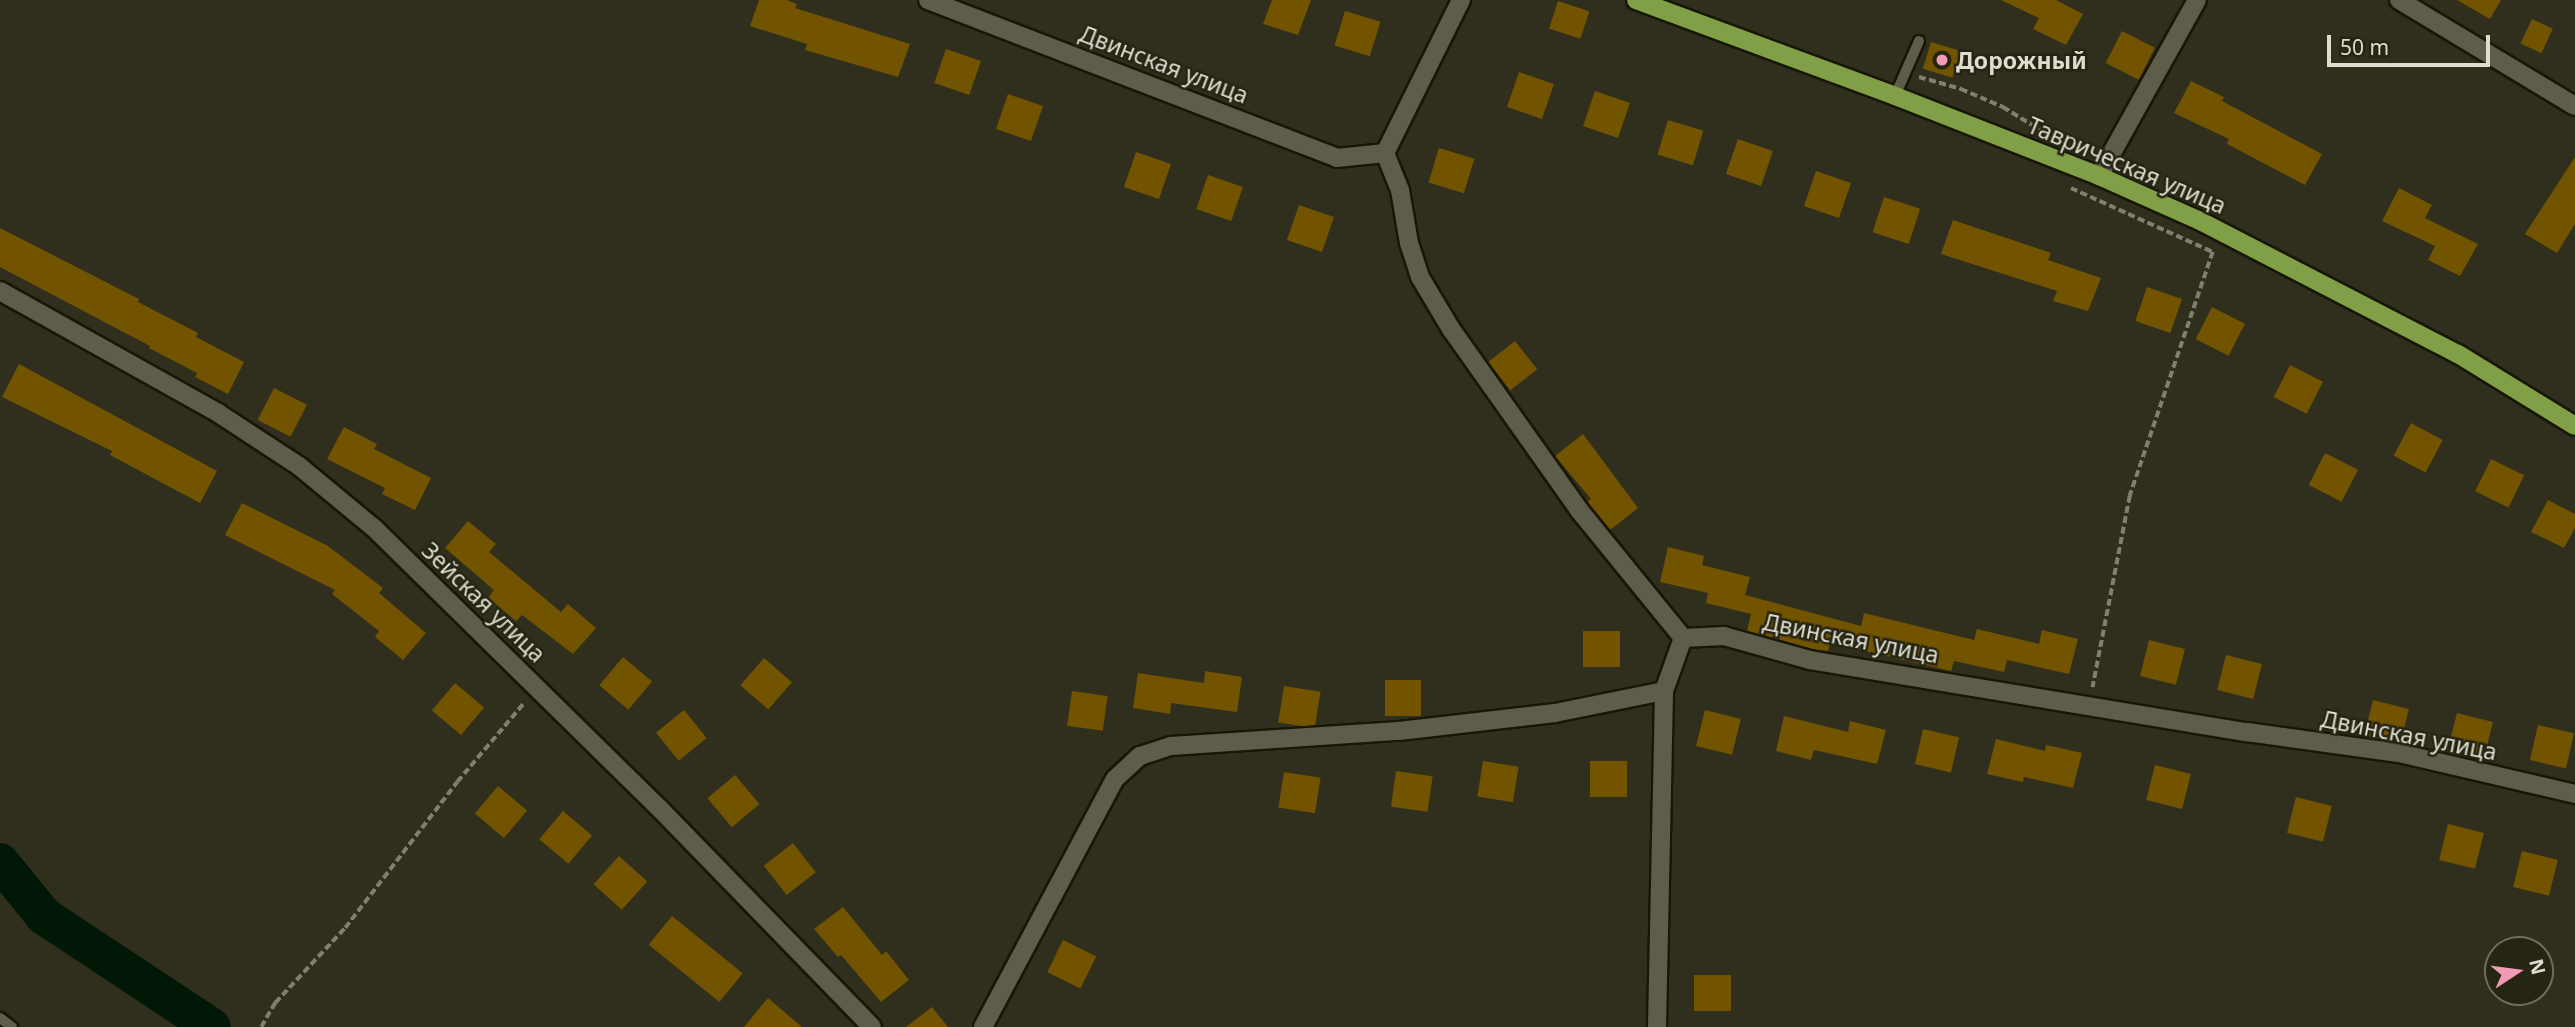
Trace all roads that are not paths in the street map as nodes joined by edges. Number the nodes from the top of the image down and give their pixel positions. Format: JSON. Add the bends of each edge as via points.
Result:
{"nodes":[{"id":1,"x":928,"y":0,"type":"edge"},
{"id":2,"x":1461,"y":0,"type":"edge"},
{"id":3,"x":1636,"y":0,"type":"edge"},
{"id":4,"x":2197,"y":0,"type":"edge"},
{"id":5,"x":2399,"y":0,"type":"edge"},
{"id":6,"x":1919,"y":41,"type":"dead end"},
{"id":7,"x":1895,"y":96,"type":"junction"},
{"id":8,"x":2575,"y":106,"type":"edge"},
{"id":9,"x":1385,"y":153,"type":"junction"},
{"id":10,"x":2099,"y":176,"type":"junction"},
{"id":11,"x":0,"y":291,"type":"edge"},
{"id":12,"x":2575,"y":426,"type":"edge"},
{"id":13,"x":1683,"y":638,"type":"junction"},
{"id":14,"x":1664,"y":691,"type":"junction"},
{"id":15,"x":2575,"y":794,"type":"edge"},
{"id":16,"x":0,"y":1018,"type":"edge"},
{"id":17,"x":12,"y":1027,"type":"edge"},
{"id":18,"x":872,"y":1027,"type":"edge"},
{"id":19,"x":983,"y":1027,"type":"edge"},
{"id":20,"x":1657,"y":1027,"type":"edge"}],
"edges":[{"from":1,"to":9,"type":"street","name":"Двинская улица","via":[[1336,158]]},
{"from":2,"to":9,"type":"street"},
{"from":3,"to":7,"type":"main road","name":"Таврическая улица"},
{"from":4,"to":10,"type":"street"},
{"from":5,"to":8,"type":"street"},
{"from":6,"to":7,"type":"lane"},
{"from":7,"to":10,"type":"main road","name":"Таврическая улица"},
{"from":9,"to":13,"type":"street","via":[[1400,190],[1420,277],[1445,319],[1579,510]]},
{"from":10,"to":12,"type":"main road","name":"Таврическая улица","via":[[2200,221],[2458,354]]},
{"from":11,"to":18,"type":"street","name":"Зейская улица","via":[[218,413],[299,466],[374,528],[660,808]]},
{"from":13,"to":14,"type":"street"},
{"from":13,"to":15,"type":"street","name":"Двинская улица","via":[[1724,636],[1810,660],[2399,753]]},
{"from":14,"to":19,"type":"street","via":[[1555,713],[1399,731],[1171,746],[1140,756],[1115,779]]},
{"from":14,"to":20,"type":"street"},
{"from":16,"to":17,"type":"lane"}]}
